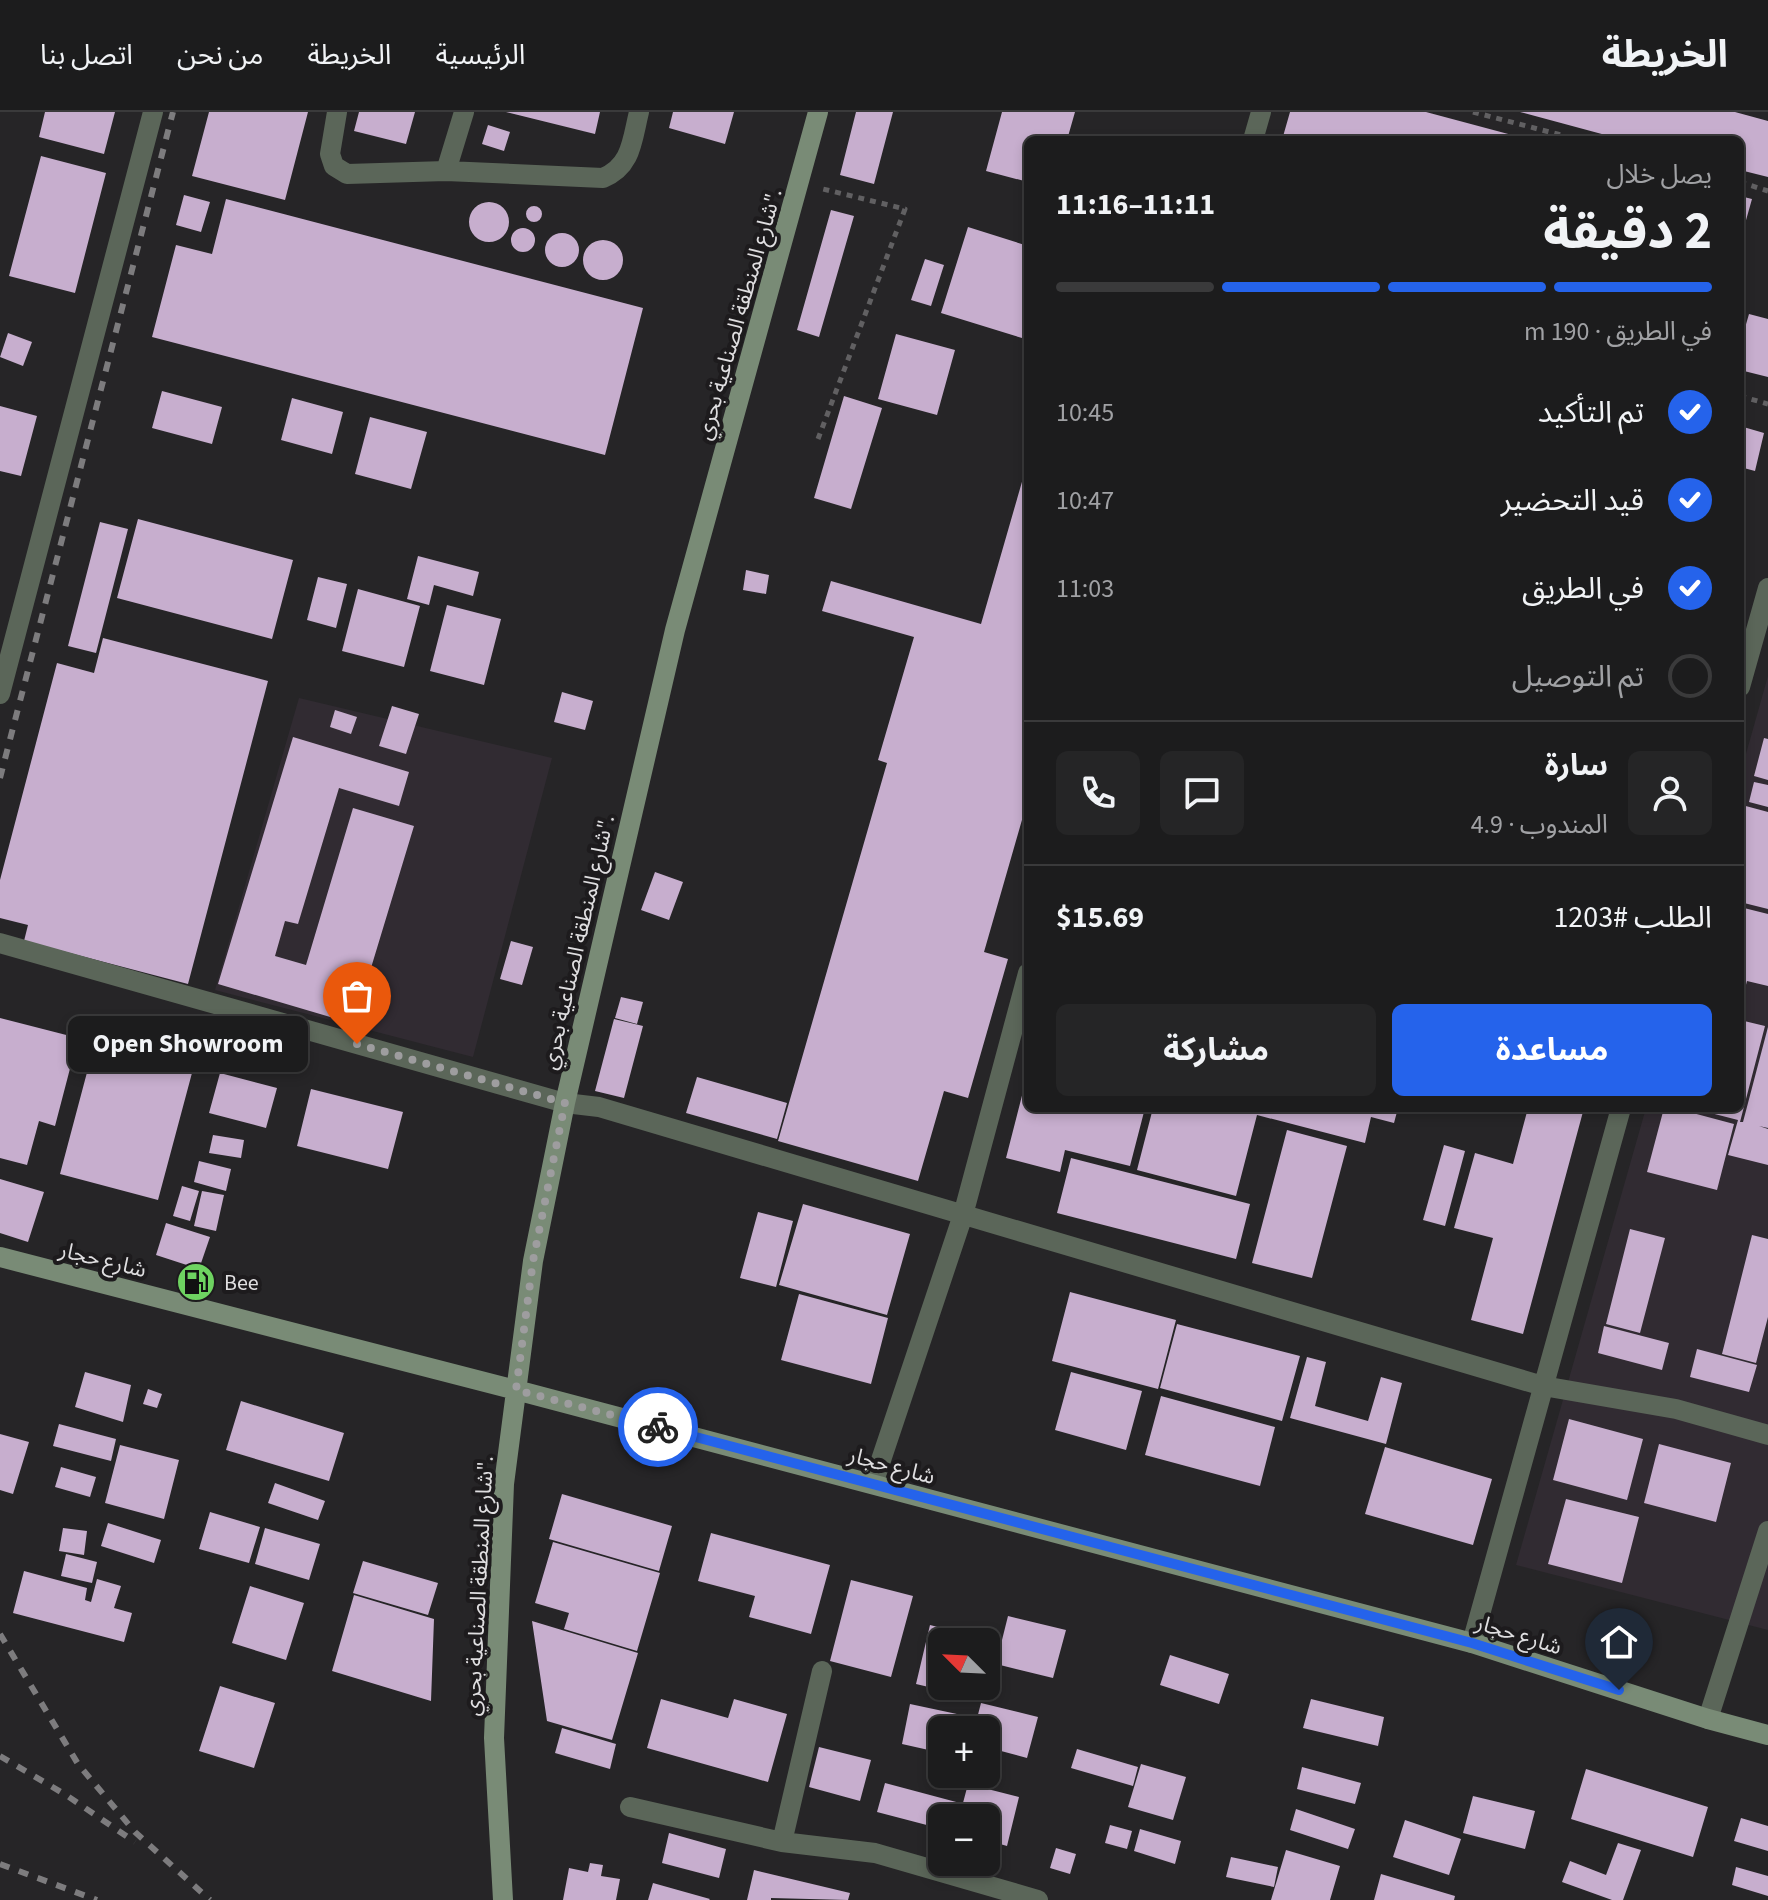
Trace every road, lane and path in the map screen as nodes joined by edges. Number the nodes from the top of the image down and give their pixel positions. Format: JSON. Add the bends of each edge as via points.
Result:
{"nodes":[{"id":1,"x":153,"y":112,"type":"edge"},
{"id":2,"x":337,"y":112,"type":"edge"},
{"id":3,"x":464,"y":112,"type":"edge"},
{"id":4,"x":639,"y":112,"type":"edge"},
{"id":5,"x":818,"y":112,"type":"edge"},
{"id":6,"x":1261,"y":112,"type":"edge"},
{"id":7,"x":1473,"y":112,"type":"edge"},
{"id":8,"x":1254,"y":136,"type":"edge"},
{"id":9,"x":1565,"y":136,"type":"edge"},
{"id":10,"x":446,"y":171,"type":"junction"},
{"id":11,"x":799,"y":183,"type":"junction"},
{"id":12,"x":1744,"y":183,"type":"edge"},
{"id":13,"x":1768,"y":191,"type":"edge"},
{"id":14,"x":1744,"y":397,"type":"edge"},
{"id":15,"x":1768,"y":404,"type":"edge"},
{"id":16,"x":818,"y":439,"type":"dead end"},
{"id":17,"x":1768,"y":588,"type":"edge"},
{"id":18,"x":1744,"y":673,"type":"edge"},
{"id":19,"x":0,"y":694,"type":"edge"},
{"id":20,"x":0,"y":943,"type":"edge"},
{"id":21,"x":1024,"y":988,"type":"edge"},
{"id":22,"x":565,"y":1103,"type":"junction"},
{"id":23,"x":1620,"y":1112,"type":"edge"},
{"id":24,"x":963,"y":1215,"type":"junction"},
{"id":25,"x":0,"y":1257,"type":"edge"},
{"id":26,"x":1543,"y":1386,"type":"junction"},
{"id":27,"x":516,"y":1390,"type":"junction"},
{"id":28,"x":1768,"y":1435,"type":"edge"},
{"id":29,"x":873,"y":1484,"type":"junction"},
{"id":30,"x":1768,"y":1531,"type":"edge"},
{"id":31,"x":1472,"y":1643,"type":"junction"},
{"id":32,"x":822,"y":1671,"type":"dead end"},
{"id":33,"x":1708,"y":1719,"type":"junction"},
{"id":34,"x":1768,"y":1735,"type":"edge"},
{"id":35,"x":630,"y":1807,"type":"dead end"},
{"id":36,"x":782,"y":1842,"type":"junction"},
{"id":37,"x":503,"y":1900,"type":"edge"},
{"id":38,"x":1038,"y":1900,"type":"edge"}],
"edges":[{"from":1,"to":19,"type":"street"},
{"from":2,"to":10,"type":"street","via":[[330,154],[334,166],[347,174]]},
{"from":3,"to":10,"type":"street"},
{"from":4,"to":10,"type":"street","via":[[619,172],[603,178]]},
{"from":5,"to":11,"type":"street","name":"شارع المنطقة الصناعية بحري\"."},
{"from":6,"to":8,"type":"street"},
{"from":7,"to":9,"type":"path"},
{"from":11,"to":16,"type":"path","via":[[905,209]]},
{"from":11,"to":22,"type":"street","name":"شارع المنطقة الصناعية بحري\".","via":[[675,630]]},
{"from":12,"to":13,"type":"path"},
{"from":14,"to":15,"type":"path"},
{"from":17,"to":18,"type":"street"},
{"from":20,"to":22,"type":"street"},
{"from":21,"to":24,"type":"street"},
{"from":22,"to":24,"type":"street","via":[[599,1107]]},
{"from":22,"to":27,"type":"street","name":"شارع المنطقة الصناعية بحري\".","via":[[533,1261]]},
{"from":23,"to":26,"type":"street"},
{"from":24,"to":26,"type":"street"},
{"from":24,"to":29,"type":"street"},
{"from":25,"to":27,"type":"street","name":"شارع حجار"},
{"from":26,"to":28,"type":"street","via":[[1676,1409]]},
{"from":26,"to":31,"type":"street"},
{"from":27,"to":29,"type":"street","name":"شارع حجار"},
{"from":27,"to":37,"type":"street","name":"شارع المنطقة الصناعية بحري\".","via":[[504,1484],[494,1738]]},
{"from":29,"to":31,"type":"street","name":"شارع حجار"},
{"from":30,"to":33,"type":"street"},
{"from":31,"to":33,"type":"street","name":"شارع حجار"},
{"from":32,"to":36,"type":"street"},
{"from":33,"to":34,"type":"street","name":"شارع حجار"},
{"from":35,"to":36,"type":"street"},
{"from":36,"to":38,"type":"street","via":[[875,1853]]}]}
